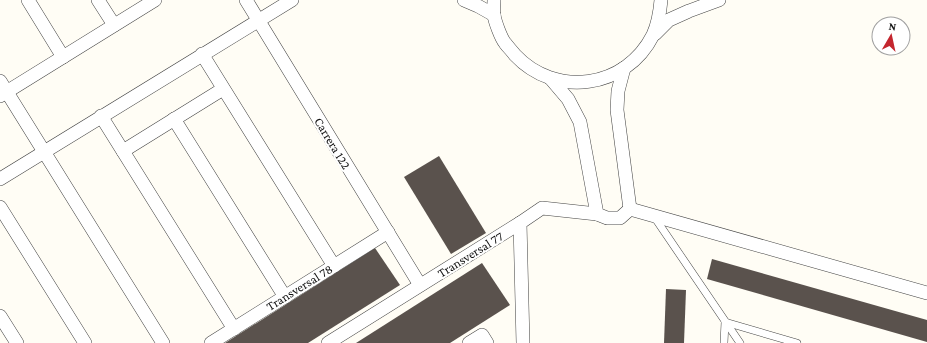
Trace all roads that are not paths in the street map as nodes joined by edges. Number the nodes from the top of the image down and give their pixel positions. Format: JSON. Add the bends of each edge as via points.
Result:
{"nodes":[{"id":1,"x":28,"y":0,"type":"edge"},
{"id":2,"x":98,"y":0,"type":"edge"},
{"id":3,"x":155,"y":0,"type":"edge"},
{"id":4,"x":246,"y":0,"type":"edge"},
{"id":5,"x":292,"y":0,"type":"edge"},
{"id":6,"x":464,"y":0,"type":"edge"},
{"id":7,"x":494,"y":0,"type":"edge"},
{"id":8,"x":660,"y":0,"type":"edge"},
{"id":9,"x":718,"y":0,"type":"edge"},
{"id":10,"x":494,"y":15,"type":"junction"},
{"id":11,"x":258,"y":20,"type":"junction"},
{"id":12,"x":114,"y":25,"type":"junction"},
{"id":13,"x":653,"y":35,"type":"junction"},
{"id":14,"x":202,"y":54,"type":"junction"},
{"id":15,"x":63,"y":57,"type":"junction"},
{"id":16,"x":624,"y":68,"type":"junction"},
{"id":17,"x":551,"y":79,"type":"junction"},
{"id":18,"x":223,"y":89,"type":"junction"},
{"id":19,"x":2,"y":90,"type":"edge"},
{"id":20,"x":101,"y":116,"type":"junction"},
{"id":21,"x":174,"y":119,"type":"junction"},
{"id":22,"x":122,"y":151,"type":"junction"},
{"id":23,"x":44,"y":152,"type":"junction"},
{"id":24,"x":0,"y":179,"type":"edge"},
{"id":25,"x":0,"y":207,"type":"edge"},
{"id":26,"x":630,"y":210,"type":"junction"},
{"id":27,"x":598,"y":214,"type":"junction"},
{"id":28,"x":654,"y":216,"type":"junction"},
{"id":29,"x":4,"y":224,"type":"edge"},
{"id":30,"x":520,"y":224,"type":"junction"},
{"id":31,"x":388,"y":232,"type":"junction"},
{"id":32,"x":334,"y":266,"type":"junction"},
{"id":33,"x":420,"y":285,"type":"junction"},
{"id":34,"x":927,"y":293,"type":"edge"},
{"id":35,"x":285,"y":297,"type":"junction"},
{"id":36,"x":0,"y":316,"type":"edge"},
{"id":37,"x":725,"y":322,"type":"junction"},
{"id":38,"x":234,"y":329,"type":"junction"},
{"id":39,"x":484,"y":339,"type":"edge"},
{"id":40,"x":17,"y":343,"type":"edge"},
{"id":41,"x":85,"y":343,"type":"edge"},
{"id":42,"x":163,"y":343,"type":"edge"},
{"id":43,"x":211,"y":343,"type":"edge"},
{"id":44,"x":328,"y":343,"type":"edge"},
{"id":45,"x":469,"y":343,"type":"edge"},
{"id":46,"x":523,"y":343,"type":"edge"},
{"id":47,"x":724,"y":343,"type":"edge"},
{"id":48,"x":740,"y":343,"type":"edge"},
{"id":49,"x":797,"y":343,"type":"edge"}],
"edges":[{"from":1,"to":15,"type":"street"},
{"from":2,"to":12,"type":"street"},
{"from":3,"to":12,"type":"street"},
{"from":4,"to":11,"type":"street","name":"Carrera 122"},
{"from":5,"to":11,"type":"street"},
{"from":6,"to":10,"type":"street"},
{"from":7,"to":10,"type":"street"},
{"from":8,"to":13,"type":"street","via":[[660,14]]},
{"from":9,"to":13,"type":"street","via":[[669,20]]},
{"from":10,"to":17,"type":"street","via":[[505,43],[525,65]]},
{"from":11,"to":14,"type":"street"},
{"from":11,"to":31,"type":"street","name":"Carrera 122"},
{"from":12,"to":15,"type":"street"},
{"from":13,"to":16,"type":"street","via":[[641,54]]},
{"from":14,"to":18,"type":"street"},
{"from":14,"to":20,"type":"street"},
{"from":15,"to":19,"type":"street"},
{"from":16,"to":17,"type":"street","via":[[607,77],[589,82],[570,83]]},
{"from":16,"to":26,"type":"street","via":[[618,91],[617,110]]},
{"from":17,"to":27,"type":"street","via":[[568,99],[580,122]]},
{"from":18,"to":21,"type":"street"},
{"from":18,"to":32,"type":"street"},
{"from":19,"to":23,"type":"street"},
{"from":20,"to":22,"type":"street"},
{"from":20,"to":23,"type":"street"},
{"from":21,"to":22,"type":"street"},
{"from":21,"to":35,"type":"street"},
{"from":22,"to":38,"type":"street"},
{"from":23,"to":24,"type":"street"},
{"from":23,"to":42,"type":"street"},
{"from":25,"to":29,"type":"street"},
{"from":26,"to":27,"type":"street","name":"Transversal 77","via":[[620,218],[607,218]]},
{"from":26,"to":28,"type":"street"},
{"from":27,"to":30,"type":"street","name":"Transversal 77","via":[[542,208]]},
{"from":28,"to":34,"type":"street"},
{"from":28,"to":37,"type":"lane"},
{"from":29,"to":41,"type":"street"},
{"from":30,"to":33,"type":"street","name":"Transversal 77"},
{"from":30,"to":46,"type":"street"},
{"from":31,"to":32,"type":"street","name":"Transversal 78"},
{"from":31,"to":33,"type":"street","name":"Carrera 122"},
{"from":32,"to":35,"type":"street","name":"Transversal 78"},
{"from":33,"to":44,"type":"street","name":"Transversal 77"},
{"from":35,"to":38,"type":"street","name":"Transversal 78"},
{"from":36,"to":40,"type":"street"},
{"from":37,"to":47,"type":"lane"},
{"from":37,"to":48,"type":"lane"},
{"from":37,"to":49,"type":"lane"},
{"from":38,"to":43,"type":"street","name":"Transversal 78"},
{"from":39,"to":45,"type":"street"}]}
